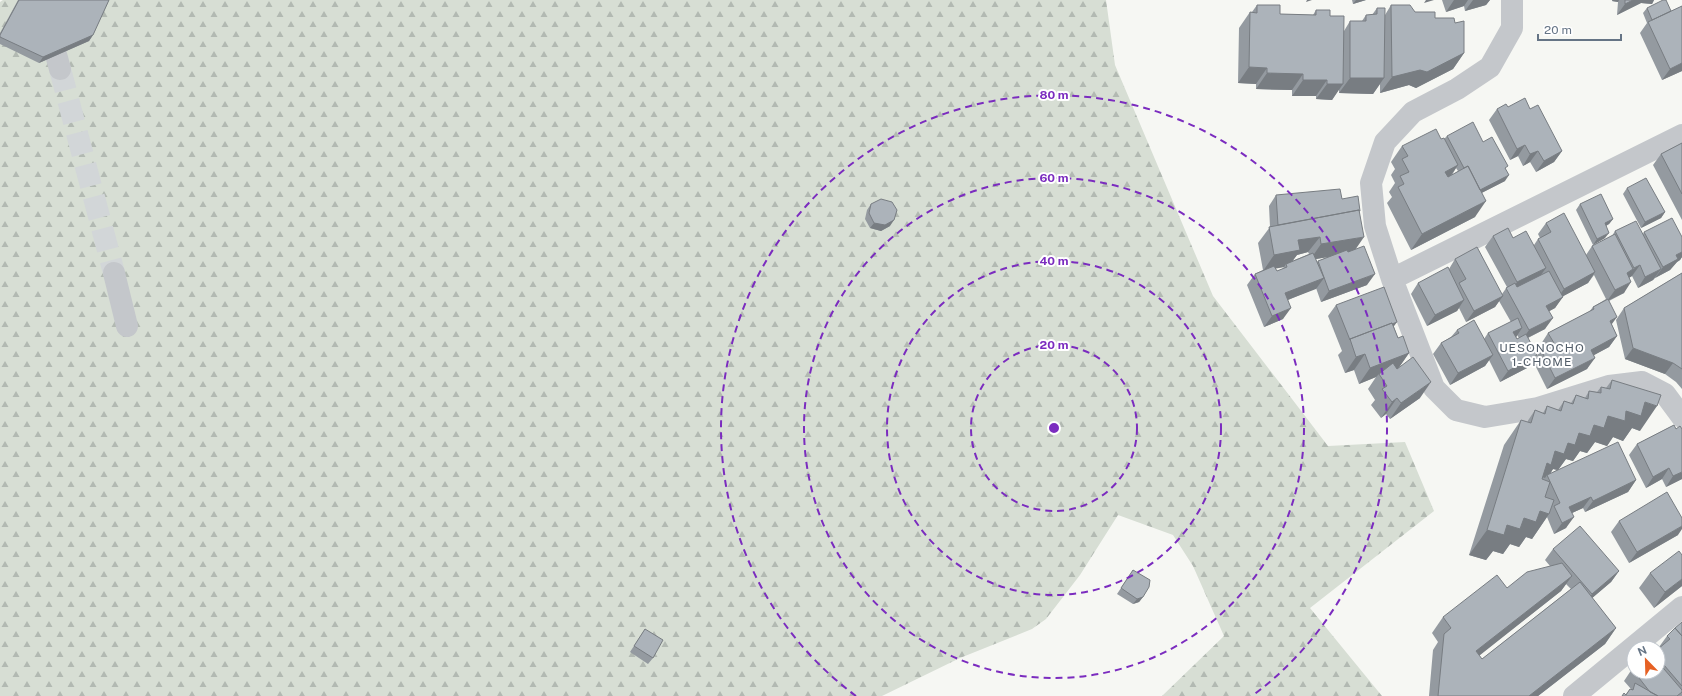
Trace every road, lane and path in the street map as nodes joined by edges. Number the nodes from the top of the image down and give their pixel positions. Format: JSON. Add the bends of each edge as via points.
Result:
{"nodes":[{"id":1,"x":41,"y":0,"type":"edge"},
{"id":2,"x":1512,"y":0,"type":"edge"},
{"id":3,"x":60,"y":69,"type":"tunnel mouth"},
{"id":4,"x":1682,"y":135,"type":"edge"},
{"id":5,"x":114,"y":273,"type":"tunnel mouth"},
{"id":6,"x":1392,"y":279,"type":"junction"},
{"id":7,"x":127,"y":326,"type":"dead end"},
{"id":8,"x":1682,"y":417,"type":"edge"},
{"id":9,"x":1682,"y":607,"type":"edge"},
{"id":10,"x":1574,"y":696,"type":"edge"}],
"edges":[{"from":1,"to":3,"type":"street"},
{"from":2,"to":6,"type":"street","via":[[1512,28],[1490,67],[1457,89],[1413,112],[1385,142],[1372,183],[1375,226]]},
{"from":4,"to":6,"type":"street"},
{"from":5,"to":7,"type":"street"},
{"from":6,"to":8,"type":"street","via":[[1434,388],[1456,410],[1485,418],[1538,408],[1609,386],[1642,382],[1665,394]]},
{"from":9,"to":10,"type":"street"}]}
